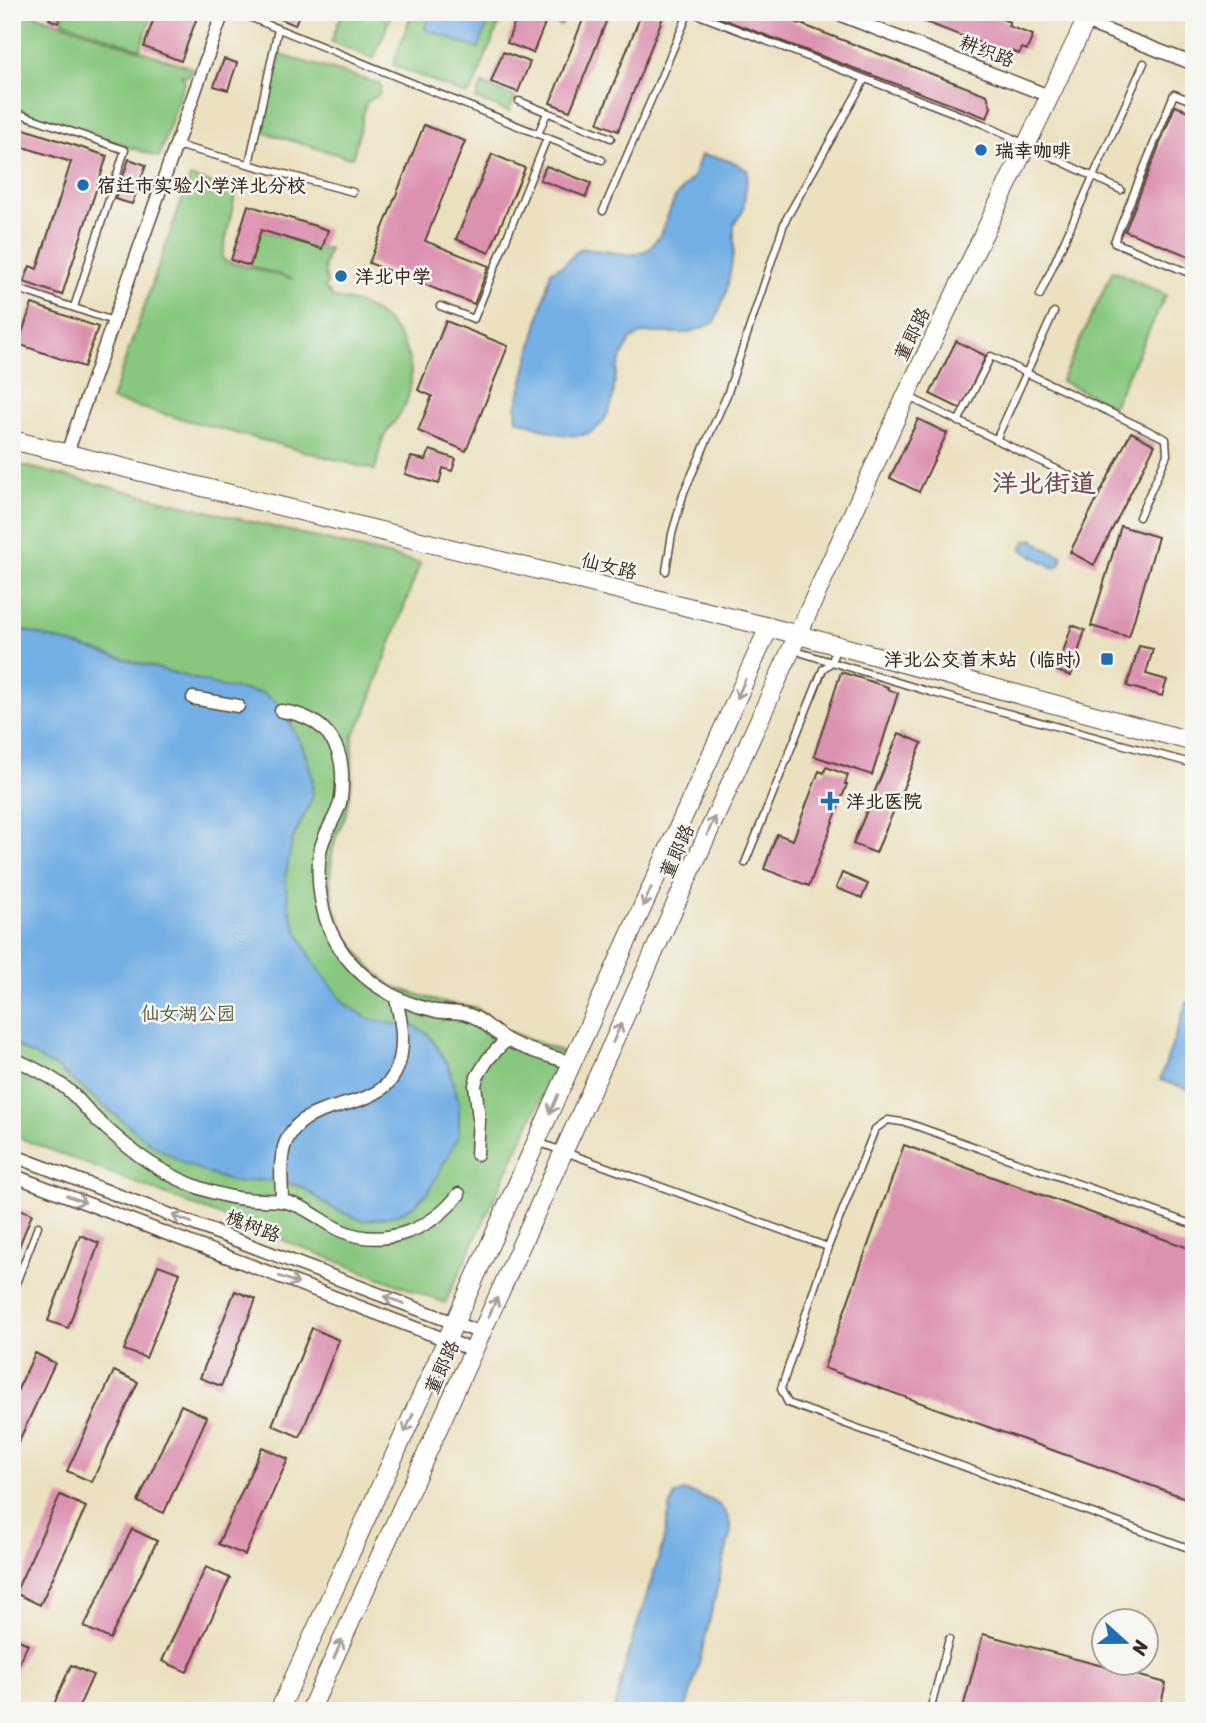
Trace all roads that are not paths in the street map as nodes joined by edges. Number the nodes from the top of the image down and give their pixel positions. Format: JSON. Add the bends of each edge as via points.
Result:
{"nodes":[{"id":1,"x":223,"y":12,"type":"edge"},
{"id":2,"x":237,"y":12,"type":"edge"},
{"id":3,"x":690,"y":12,"type":"edge"},
{"id":4,"x":833,"y":12,"type":"edge"},
{"id":5,"x":1088,"y":17,"type":"edge"},
{"id":6,"x":278,"y":29,"type":"junction"},
{"id":7,"x":1144,"y":63,"type":"dead end"},
{"id":8,"x":1194,"y":64,"type":"edge"},
{"id":9,"x":865,"y":79,"type":"junction"},
{"id":10,"x":1049,"y":96,"type":"junction"},
{"id":11,"x":519,"y":101,"type":"dead end"},
{"id":12,"x":1194,"y":103,"type":"edge"},
{"id":13,"x":12,"y":111,"type":"edge"},
{"id":14,"x":547,"y":113,"type":"junction"},
{"id":15,"x":538,"y":134,"type":"junction"},
{"id":16,"x":547,"y":138,"type":"junction"},
{"id":17,"x":611,"y":138,"type":"dead end"},
{"id":18,"x":1026,"y":144,"type":"junction"},
{"id":19,"x":176,"y":145,"type":"junction"},
{"id":20,"x":602,"y":160,"type":"dead end"},
{"id":21,"x":249,"y":164,"type":"junction"},
{"id":22,"x":1093,"y":178,"type":"junction"},
{"id":23,"x":1121,"y":190,"type":"dead end"},
{"id":24,"x":353,"y":192,"type":"dead end"},
{"id":25,"x":603,"y":211,"type":"dead end"},
{"id":26,"x":1194,"y":275,"type":"edge"},
{"id":27,"x":12,"y":287,"type":"edge"},
{"id":28,"x":1040,"y":295,"type":"dead end"},
{"id":29,"x":440,"y":306,"type":"dead end"},
{"id":30,"x":74,"y":307,"type":"junction"},
{"id":31,"x":1054,"y":312,"type":"dead end"},
{"id":32,"x":114,"y":321,"type":"junction"},
{"id":33,"x":1027,"y":373,"type":"junction"},
{"id":34,"x":906,"y":396,"type":"junction"},
{"id":35,"x":958,"y":422,"type":"junction"},
{"id":36,"x":12,"y":440,"type":"edge"},
{"id":37,"x":996,"y":440,"type":"junction"},
{"id":38,"x":67,"y":453,"type":"junction"},
{"id":39,"x":1091,"y":486,"type":"dead end"},
{"id":40,"x":1139,"y":517,"type":"dead end"},
{"id":41,"x":666,"y":571,"type":"dead end"},
{"id":42,"x":769,"y":627,"type":"junction"},
{"id":43,"x":798,"y":635,"type":"junction"},
{"id":44,"x":802,"y":653,"type":"dead end"},
{"id":45,"x":834,"y":653,"type":"junction"},
{"id":46,"x":193,"y":698,"type":"dead end"},
{"id":47,"x":239,"y":706,"type":"dead end"},
{"id":48,"x":284,"y":711,"type":"dead end"},
{"id":49,"x":1194,"y":742,"type":"edge"},
{"id":50,"x":1194,"y":764,"type":"edge"},
{"id":51,"x":745,"y":863,"type":"dead end"},
{"id":52,"x":396,"y":998,"type":"junction"},
{"id":53,"x":506,"y":1040,"type":"junction"},
{"id":54,"x":12,"y":1058,"type":"edge"},
{"id":55,"x":572,"y":1063,"type":"junction"},
{"id":56,"x":536,"y":1142,"type":"junction"},
{"id":57,"x":563,"y":1151,"type":"junction"},
{"id":58,"x":477,"y":1154,"type":"dead end"},
{"id":59,"x":12,"y":1155,"type":"edge"},
{"id":60,"x":12,"y":1175,"type":"edge"},
{"id":61,"x":459,"y":1194,"type":"dead end"},
{"id":62,"x":282,"y":1200,"type":"junction"},
{"id":63,"x":1194,"y":1225,"type":"edge"},
{"id":64,"x":37,"y":1226,"type":"dead end"},
{"id":65,"x":828,"y":1247,"type":"junction"},
{"id":66,"x":12,"y":1294,"type":"edge"},
{"id":67,"x":455,"y":1323,"type":"junction"},
{"id":68,"x":481,"y":1333,"type":"junction"},
{"id":69,"x":447,"y":1340,"type":"junction"},
{"id":70,"x":473,"y":1350,"type":"junction"},
{"id":71,"x":1194,"y":1550,"type":"edge"},
{"id":72,"x":949,"y":1639,"type":"dead end"},
{"id":73,"x":279,"y":1711,"type":"edge"},
{"id":74,"x":310,"y":1711,"type":"edge"},
{"id":75,"x":930,"y":1711,"type":"edge"}],
"edges":[{"from":1,"to":19,"type":"street"},
{"from":2,"to":6,"type":"lane"},
{"from":3,"to":9,"type":"lane"},
{"from":3,"to":25,"type":"lane"},
{"from":4,"to":10,"type":"street","name":"耕织路"},
{"from":5,"to":8,"type":"street"},
{"from":5,"to":10,"type":"street","name":"董郎路"},
{"from":6,"to":15,"type":"lane"},
{"from":6,"to":21,"type":"lane"},
{"from":7,"to":22,"type":"lane"},
{"from":9,"to":18,"type":"lane"},
{"from":9,"to":41,"type":"lane","via":[[785,221],[727,395],[684,492]]},
{"from":10,"to":18,"type":"street","name":"董郎路"},
{"from":11,"to":14,"type":"lane"},
{"from":12,"to":26,"type":"lane","via":[[1174,94],[1114,242]]},
{"from":13,"to":30,"type":"lane","via":[[125,150]]},
{"from":14,"to":15,"type":"lane"},
{"from":14,"to":17,"type":"lane"},
{"from":15,"to":16,"type":"lane"},
{"from":16,"to":20,"type":"lane"},
{"from":16,"to":29,"type":"lane","via":[[474,319]]},
{"from":18,"to":22,"type":"lane"},
{"from":18,"to":34,"type":"street","name":"董郎路"},
{"from":19,"to":21,"type":"lane"},
{"from":19,"to":32,"type":"street"},
{"from":21,"to":24,"type":"lane"},
{"from":22,"to":23,"type":"lane"},
{"from":22,"to":28,"type":"lane"},
{"from":27,"to":30,"type":"lane"},
{"from":30,"to":32,"type":"lane"},
{"from":31,"to":33,"type":"lane"},
{"from":32,"to":38,"type":"street"},
{"from":33,"to":35,"type":"lane","via":[[991,356]]},
{"from":33,"to":37,"type":"lane"},
{"from":33,"to":40,"type":"lane","via":[[1166,439],[1167,455]]},
{"from":34,"to":35,"type":"lane"},
{"from":34,"to":43,"type":"street","name":"董郎路"},
{"from":35,"to":37,"type":"lane"},
{"from":36,"to":38,"type":"street","name":"仙女路"},
{"from":37,"to":39,"type":"lane"},
{"from":38,"to":42,"type":"street","name":"仙女路"},
{"from":42,"to":43,"type":"street","name":"仙女路"},
{"from":42,"to":55,"type":"street","name":"董郎路","one_way":true},
{"from":43,"to":45,"type":"street","name":"仙女路"},
{"from":57,"to":43,"type":"street","name":"董郎路","one_way":true},
{"from":44,"to":45,"type":"lane"},
{"from":45,"to":49,"type":"street","name":"仙女路"},
{"from":45,"to":50,"type":"lane","via":[[930,692]]},
{"from":45,"to":51,"type":"lane","via":[[823,669]]},
{"from":46,"to":47,"type":"street"},
{"from":48,"to":52,"type":"street","via":[[321,725],[333,738],[343,767],[341,797],[321,852],[320,887],[327,920],[353,964]]},
{"from":52,"to":53,"type":"street","via":[[471,1015]]},
{"from":52,"to":62,"type":"street","via":[[401,1047],[394,1072],[366,1099],[320,1110],[299,1124],[285,1145],[281,1162]]},
{"from":53,"to":55,"type":"street"},
{"from":53,"to":58,"type":"street","via":[[477,1076]]},
{"from":54,"to":62,"type":"street","via":[[66,1088],[134,1153],[162,1171],[240,1199]]},
{"from":55,"to":56,"type":"street","name":"董郎路","one_way":true},
{"from":56,"to":57,"type":"lane"},
{"from":56,"to":67,"type":"street","name":"董郎路"},
{"from":57,"to":65,"type":"lane"},
{"from":68,"to":57,"type":"street","name":"董郎路","one_way":true},
{"from":67,"to":59,"type":"street","name":"槐树路","one_way":true},
{"from":60,"to":69,"type":"street","name":"槐树路","one_way":true},
{"from":61,"to":62,"type":"street","via":[[422,1226],[385,1238],[343,1232]]},
{"from":63,"to":65,"type":"lane","via":[[908,1122],[888,1120],[875,1129]]},
{"from":64,"to":66,"type":"lane"},
{"from":65,"to":71,"type":"lane","via":[[781,1389],[788,1403]]},
{"from":67,"to":68,"type":"street","name":"槐树路"},
{"from":67,"to":69,"type":"street","name":"董郎路"},
{"from":68,"to":70,"type":"street","name":"董郎路"},
{"from":69,"to":70,"type":"street","name":"槐树路"},
{"from":69,"to":73,"type":"street","name":"董郎路","one_way":true},
{"from":74,"to":70,"type":"street","name":"董郎路","one_way":true},
{"from":72,"to":75,"type":"lane"}]}
